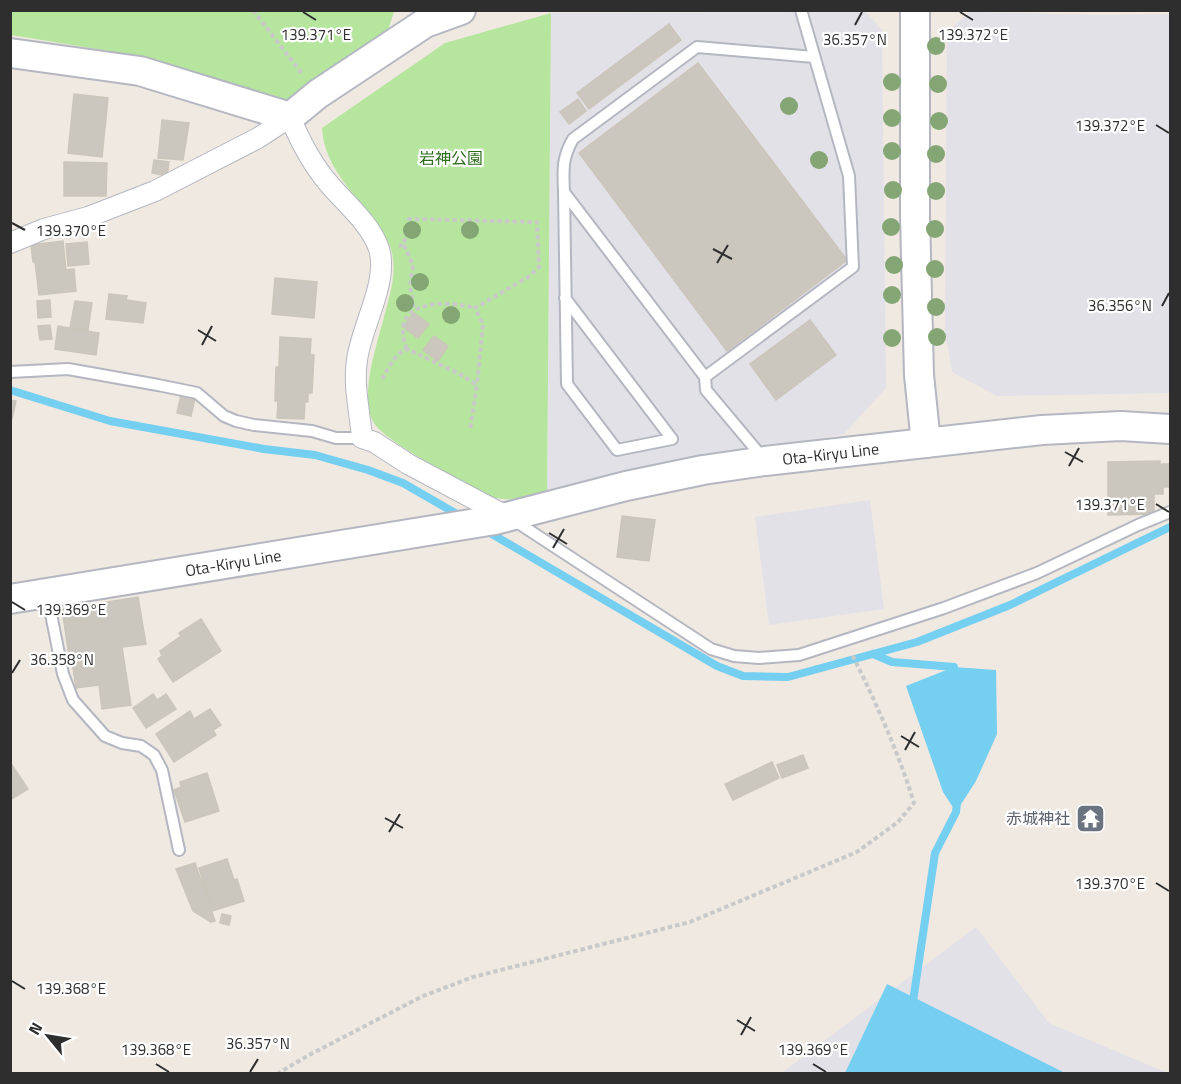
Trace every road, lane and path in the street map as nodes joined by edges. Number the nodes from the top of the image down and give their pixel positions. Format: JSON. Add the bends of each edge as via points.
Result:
{"nodes":[{"id":1,"x":253,"y":10,"type":"edge"},
{"id":2,"x":460,"y":10,"type":"edge"},
{"id":3,"x":801,"y":10,"type":"edge"},
{"id":4,"x":915,"y":10,"type":"edge"},
{"id":5,"x":421,"y":16,"type":"edge"},
{"id":6,"x":10,"y":53,"type":"edge"},
{"id":7,"x":813,"y":57,"type":"junction"},
{"id":8,"x":318,"y":94,"type":"junction"},
{"id":9,"x":290,"y":117,"type":"junction"},
{"id":10,"x":564,"y":192,"type":"junction"},
{"id":11,"x":10,"y":243,"type":"edge"},
{"id":12,"x":404,"y":245,"type":"junction"},
{"id":13,"x":379,"y":250,"type":"junction"},
{"id":14,"x":565,"y":298,"type":"junction"},
{"id":15,"x":475,"y":308,"type":"junction"},
{"id":16,"x":414,"y":310,"type":"junction"},
{"id":17,"x":407,"y":349,"type":"junction"},
{"id":18,"x":10,"y":372,"type":"edge"},
{"id":19,"x":705,"y":377,"type":"junction"},
{"id":20,"x":382,"y":379,"type":"dead end"},
{"id":21,"x":477,"y":385,"type":"junction"},
{"id":22,"x":1170,"y":429,"type":"edge"},
{"id":23,"x":470,"y":430,"type":"dead end"},
{"id":24,"x":362,"y":438,"type":"junction"},
{"id":25,"x":926,"y":443,"type":"junction"},
{"id":26,"x":765,"y":461,"type":"junction"},
{"id":27,"x":1170,"y":512,"type":"edge"},
{"id":28,"x":501,"y":518,"type":"junction"},
{"id":29,"x":47,"y":594,"type":"junction"},
{"id":30,"x":10,"y":599,"type":"edge"},
{"id":31,"x":847,"y":644,"type":"dead end"},
{"id":32,"x":179,"y":850,"type":"dead end"},
{"id":33,"x":278,"y":1074,"type":"edge"}],
"edges":[{"from":1,"to":8,"type":"path"},
{"from":2,"to":5,"type":"main road"},
{"from":3,"to":7,"type":"lane"},
{"from":4,"to":25,"type":"main road","via":[[919,375]]},
{"from":5,"to":8,"type":"main road"},
{"from":6,"to":9,"type":"main road","via":[[140,71]]},
{"from":7,"to":10,"type":"lane","via":[[697,47],[573,139],[563,166]]},
{"from":7,"to":19,"type":"lane","via":[[849,177],[853,267]]},
{"from":8,"to":9,"type":"main road"},
{"from":9,"to":11,"type":"street","via":[[155,192]]},
{"from":9,"to":13,"type":"street","via":[[314,165],[359,217]]},
{"from":10,"to":14,"type":"lane"},
{"from":10,"to":19,"type":"lane"},
{"from":12,"to":13,"type":"path"},
{"from":12,"to":15,"type":"path","via":[[409,219],[537,222],[539,267]]},
{"from":12,"to":16,"type":"path","via":[[413,265],[410,286]]},
{"from":13,"to":24,"type":"street","via":[[381,269],[357,359]]},
{"from":14,"to":14,"type":"lane","via":[[567,384],[617,450],[672,439]]},
{"from":15,"to":16,"type":"path","via":[[446,304]]},
{"from":15,"to":21,"type":"path","via":[[483,324]]},
{"from":16,"to":17,"type":"path","via":[[407,314],[401,327]]},
{"from":17,"to":20,"type":"path","via":[[395,358]]},
{"from":17,"to":21,"type":"path"},
{"from":18,"to":24,"type":"lane","via":[[68,369],[158,384],[197,393],[236,421],[336,438]]},
{"from":19,"to":26,"type":"lane","via":[[706,390]]},
{"from":21,"to":23,"type":"path"},
{"from":22,"to":25,"type":"main road","name":"Ota-Kiryu Line","via":[[1121,426],[1042,430]]},
{"from":24,"to":28,"type":"street"},
{"from":25,"to":26,"type":"main road","name":"Ota-Kiryu Line"},
{"from":26,"to":28,"type":"main road","name":"Ota-Kiryu Line","via":[[626,486]]},
{"from":27,"to":28,"type":"lane","via":[[1037,573],[944,608],[799,655],[759,658],[734,656],[711,648]]},
{"from":28,"to":29,"type":"main road","name":"Ota-Kiryu Line"},
{"from":29,"to":30,"type":"main road","name":"Ota-Kiryu Line"},
{"from":29,"to":32,"type":"lane","via":[[63,674],[73,700],[105,736],[141,746],[154,755],[162,770]]},
{"from":31,"to":33,"type":"path","via":[[879,710],[914,802],[898,822],[857,852],[690,922],[463,981],[423,996]]}]}
